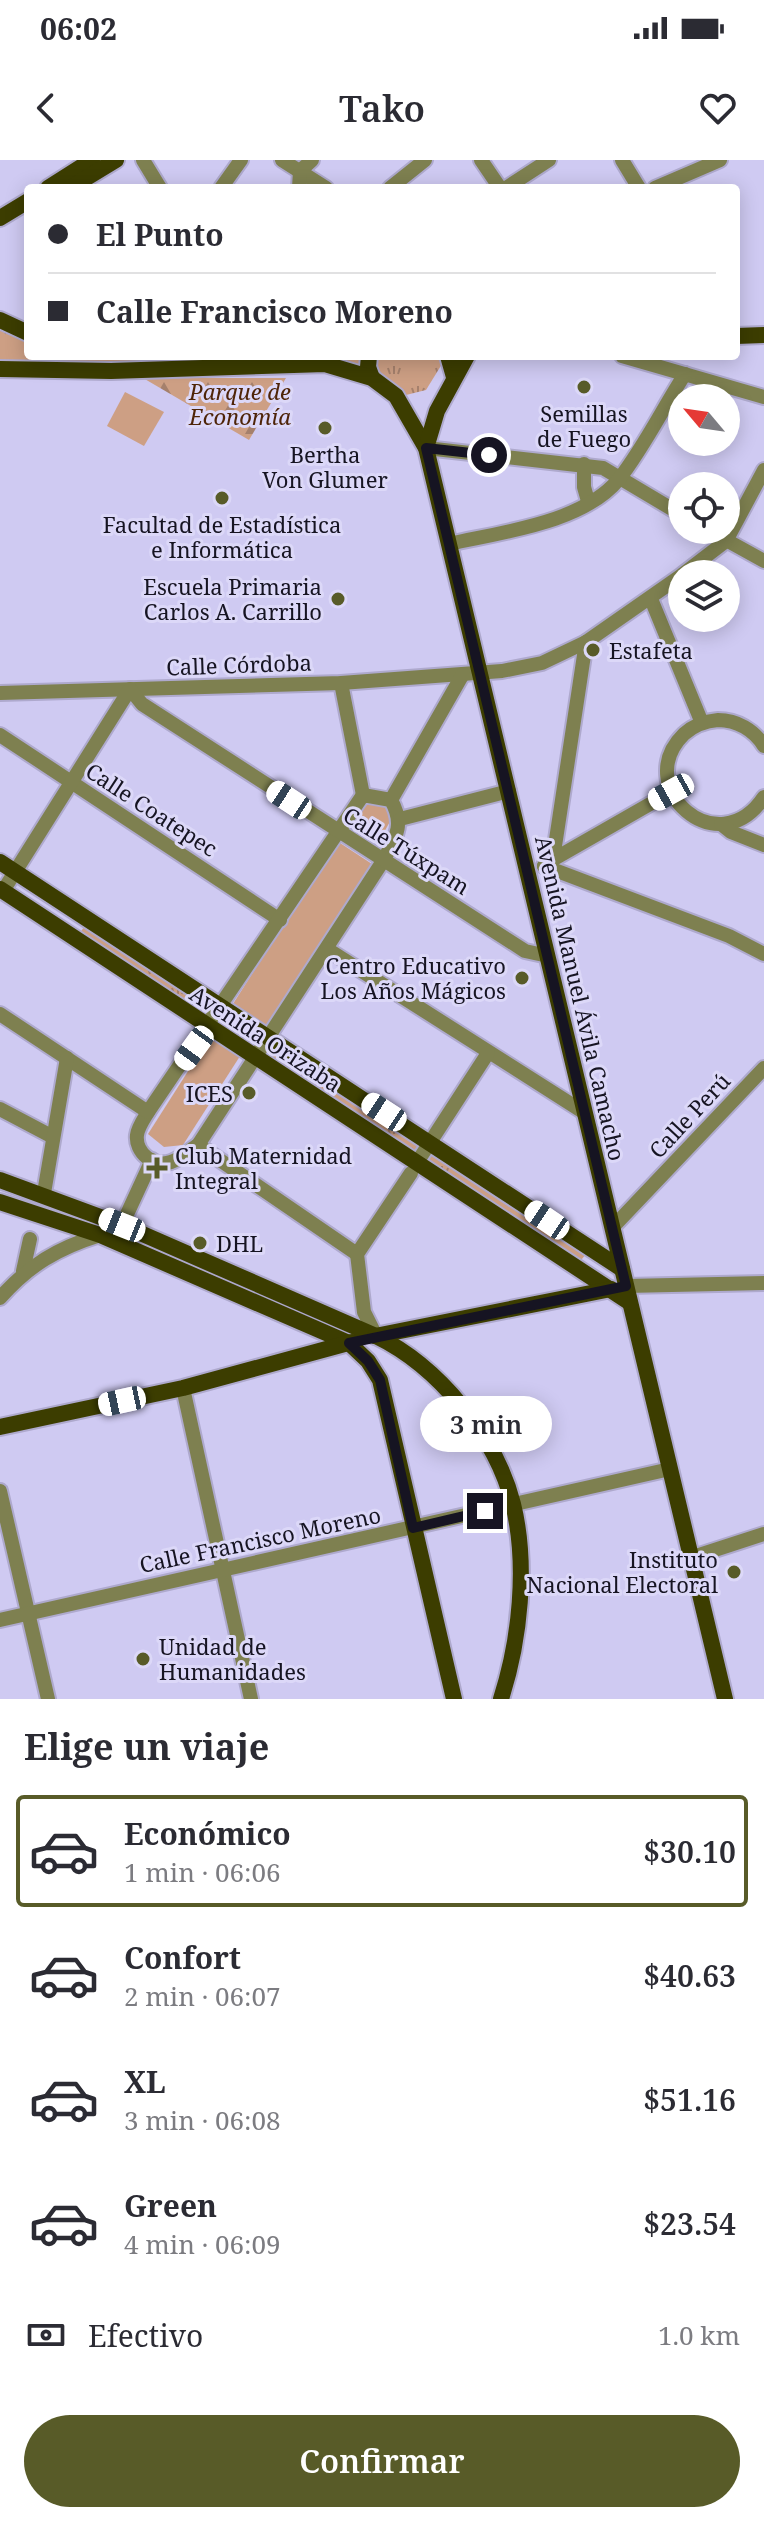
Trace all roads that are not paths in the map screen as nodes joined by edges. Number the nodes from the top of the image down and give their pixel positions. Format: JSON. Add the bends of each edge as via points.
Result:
{"nodes":[{"id":1,"x":92,"y":160,"type":"edge"},
{"id":2,"x":116,"y":160,"type":"edge"},
{"id":3,"x":143,"y":160,"type":"edge"},
{"id":4,"x":241,"y":160,"type":"edge"},
{"id":5,"x":282,"y":160,"type":"edge"},
{"id":6,"x":312,"y":160,"type":"edge"},
{"id":7,"x":425,"y":160,"type":"edge"},
{"id":8,"x":481,"y":160,"type":"edge"},
{"id":9,"x":549,"y":160,"type":"edge"},
{"id":10,"x":622,"y":160,"type":"edge"},
{"id":11,"x":720,"y":160,"type":"edge"},
{"id":12,"x":300,"y":171,"type":"junction"},
{"id":13,"x":54,"y":184,"type":"edge"},
{"id":14,"x":77,"y":184,"type":"edge"},
{"id":15,"x":158,"y":184,"type":"edge"},
{"id":16,"x":224,"y":184,"type":"edge"},
{"id":17,"x":299,"y":184,"type":"edge"},
{"id":18,"x":320,"y":184,"type":"edge"},
{"id":19,"x":395,"y":184,"type":"edge"},
{"id":20,"x":500,"y":184,"type":"edge"},
{"id":21,"x":510,"y":184,"type":"edge"},
{"id":22,"x":637,"y":184,"type":"edge"},
{"id":23,"x":664,"y":184,"type":"edge"},
{"id":24,"x":24,"y":203,"type":"edge"},
{"id":25,"x":24,"y":216,"type":"edge"},
{"id":26,"x":0,"y":218,"type":"edge"},
{"id":27,"x":0,"y":231,"type":"edge"},
{"id":28,"x":0,"y":320,"type":"edge"},
{"id":29,"x":24,"y":331,"type":"edge"},
{"id":30,"x":764,"y":335,"type":"edge"},
{"id":31,"x":740,"y":336,"type":"edge"},
{"id":32,"x":369,"y":360,"type":"edge"},
{"id":33,"x":449,"y":360,"type":"edge"},
{"id":34,"x":465,"y":360,"type":"edge"},
{"id":35,"x":477,"y":360,"type":"edge"},
{"id":36,"x":636,"y":360,"type":"edge"},
{"id":37,"x":0,"y":369,"type":"edge"},
{"id":38,"x":685,"y":374,"type":"junction"},
{"id":39,"x":454,"y":377,"type":"junction"},
{"id":40,"x":372,"y":378,"type":"junction"},
{"id":41,"x":444,"y":396,"type":"junction"},
{"id":42,"x":764,"y":397,"type":"edge"},
{"id":43,"x":405,"y":407,"type":"junction"},
{"id":44,"x":426,"y":448,"type":"junction"},
{"id":45,"x":584,"y":464,"type":"junction"},
{"id":46,"x":764,"y":470,"type":"edge"},
{"id":47,"x":619,"y":479,"type":"junction"},
{"id":48,"x":588,"y":501,"type":"junction"},
{"id":49,"x":668,"y":507,"type":"edge"},
{"id":50,"x":740,"y":515,"type":"edge"},
{"id":51,"x":449,"y":544,"type":"junction"},
{"id":52,"x":722,"y":544,"type":"edge"},
{"id":53,"x":732,"y":544,"type":"edge"},
{"id":54,"x":701,"y":560,"type":"edge"},
{"id":55,"x":764,"y":561,"type":"edge"},
{"id":56,"x":668,"y":586,"type":"edge"},
{"id":57,"x":651,"y":599,"type":"junction"},
{"id":58,"x":586,"y":642,"type":"junction"},
{"id":59,"x":480,"y":673,"type":"junction"},
{"id":60,"x":463,"y":674,"type":"junction"},
{"id":61,"x":341,"y":683,"type":"junction"},
{"id":62,"x":130,"y":689,"type":"junction"},
{"id":63,"x":0,"y":693,"type":"edge"},
{"id":64,"x":702,"y":723,"type":"junction"},
{"id":65,"x":0,"y":735,"type":"edge"},
{"id":66,"x":764,"y":746,"type":"edge"},
{"id":67,"x":73,"y":783,"type":"junction"},
{"id":68,"x":509,"y":791,"type":"junction"},
{"id":69,"x":671,"y":792,"type":"junction"},
{"id":70,"x":363,"y":795,"type":"junction"},
{"id":71,"x":764,"y":797,"type":"edge"},
{"id":72,"x":391,"y":800,"type":"junction"},
{"id":73,"x":400,"y":819,"type":"junction"},
{"id":74,"x":721,"y":824,"type":"junction"},
{"id":75,"x":337,"y":832,"type":"junction"},
{"id":76,"x":764,"y":845,"type":"edge"},
{"id":77,"x":383,"y":861,"type":"junction"},
{"id":78,"x":0,"y":862,"type":"edge"},
{"id":79,"x":544,"y":866,"type":"junction"},
{"id":80,"x":527,"y":870,"type":"junction"},
{"id":81,"x":16,"y":872,"type":"junction"},
{"id":82,"x":2,"y":890,"type":"edge"},
{"id":83,"x":86,"y":916,"type":"junction"},
{"id":84,"x":280,"y":920,"type":"junction"},
{"id":85,"x":71,"y":935,"type":"junction"},
{"id":86,"x":327,"y":949,"type":"junction"},
{"id":87,"x":764,"y":954,"type":"edge"},
{"id":88,"x":548,"y":956,"type":"junction"},
{"id":89,"x":222,"y":1007,"type":"junction"},
{"id":90,"x":0,"y":1014,"type":"edge"},
{"id":91,"x":209,"y":1027,"type":"junction"},
{"id":92,"x":268,"y":1037,"type":"junction"},
{"id":93,"x":488,"y":1053,"type":"junction"},
{"id":94,"x":255,"y":1056,"type":"junction"},
{"id":95,"x":67,"y":1058,"type":"junction"},
{"id":96,"x":764,"y":1068,"type":"edge"},
{"id":97,"x":0,"y":1109,"type":"edge"},
{"id":98,"x":148,"y":1112,"type":"junction"},
{"id":99,"x":585,"y":1113,"type":"junction"},
{"id":100,"x":53,"y":1137,"type":"junction"},
{"id":101,"x":431,"y":1143,"type":"junction"},
{"id":102,"x":198,"y":1145,"type":"junction"},
{"id":103,"x":152,"y":1160,"type":"junction"},
{"id":104,"x":414,"y":1168,"type":"junction"},
{"id":105,"x":0,"y":1180,"type":"edge"},
{"id":106,"x":44,"y":1193,"type":"junction"},
{"id":107,"x":0,"y":1202,"type":"edge"},
{"id":108,"x":122,"y":1225,"type":"junction"},
{"id":109,"x":613,"y":1227,"type":"junction"},
{"id":110,"x":100,"y":1235,"type":"junction"},
{"id":111,"x":30,"y":1239,"type":"dead end"},
{"id":112,"x":593,"y":1251,"type":"junction"},
{"id":113,"x":357,"y":1254,"type":"junction"},
{"id":114,"x":577,"y":1270,"type":"junction"},
{"id":115,"x":23,"y":1271,"type":"junction"},
{"id":116,"x":764,"y":1283,"type":"edge"},
{"id":117,"x":626,"y":1286,"type":"junction"},
{"id":118,"x":607,"y":1290,"type":"junction"},
{"id":119,"x":0,"y":1298,"type":"edge"},
{"id":120,"x":376,"y":1336,"type":"junction"},
{"id":121,"x":349,"y":1343,"type":"junction"},
{"id":122,"x":183,"y":1388,"type":"junction"},
{"id":123,"x":0,"y":1427,"type":"edge"},
{"id":124,"x":670,"y":1469,"type":"junction"},
{"id":125,"x":0,"y":1491,"type":"edge"},
{"id":126,"x":513,"y":1504,"type":"junction"},
{"id":127,"x":413,"y":1528,"type":"junction"},
{"id":128,"x":764,"y":1534,"type":"edge"},
{"id":129,"x":690,"y":1558,"type":"junction"},
{"id":130,"x":222,"y":1570,"type":"junction"},
{"id":131,"x":29,"y":1614,"type":"junction"},
{"id":132,"x":0,"y":1620,"type":"edge"},
{"id":133,"x":48,"y":1699,"type":"edge"},
{"id":134,"x":251,"y":1699,"type":"edge"},
{"id":135,"x":454,"y":1699,"type":"edge"},
{"id":136,"x":501,"y":1699,"type":"edge"},
{"id":137,"x":725,"y":1699,"type":"edge"}],
"edges":[{"from":1,"to":13,"type":"main road"},
{"from":2,"to":14,"type":"main road"},
{"from":3,"to":15,"type":"street"},
{"from":4,"to":16,"type":"street"},
{"from":5,"to":12,"type":"street"},
{"from":6,"to":12,"type":"street"},
{"from":7,"to":19,"type":"street"},
{"from":8,"to":20,"type":"street"},
{"from":9,"to":21,"type":"street"},
{"from":10,"to":22,"type":"street"},
{"from":11,"to":23,"type":"street"},
{"from":12,"to":17,"type":"street"},
{"from":12,"to":18,"type":"street"},
{"from":24,"to":26,"type":"main road"},
{"from":25,"to":27,"type":"main road"},
{"from":28,"to":29,"type":"main road"},
{"from":30,"to":31,"type":"main road"},
{"from":32,"to":40,"type":"main road"},
{"from":33,"to":39,"type":"main road"},
{"from":34,"to":39,"type":"main road"},
{"from":35,"to":39,"type":"main road"},
{"from":36,"to":38,"type":"street"},
{"from":37,"to":40,"type":"main road","via":[[325,364]]},
{"from":38,"to":42,"type":"street"},
{"from":38,"to":47,"type":"street"},
{"from":39,"to":41,"type":"main road"},
{"from":40,"to":43,"type":"main road"},
{"from":41,"to":43,"type":"main road","via":[[424,408]]},
{"from":41,"to":44,"type":"main road"},
{"from":43,"to":44,"type":"main road","name":"Avenida Manuel Ávila Camacho"},
{"from":44,"to":45,"type":"street"},
{"from":44,"to":51,"type":"main road","name":"Avenida Manuel Ávila Camacho"},
{"from":45,"to":47,"type":"street"},
{"from":45,"to":48,"type":"street"},
{"from":46,"to":50,"type":"street"},
{"from":47,"to":48,"type":"street"},
{"from":47,"to":49,"type":"street"},
{"from":48,"to":51,"type":"street","via":[[545,523]]},
{"from":51,"to":59,"type":"main road","name":"Avenida Manuel Ávila Camacho"},
{"from":52,"to":54,"type":"street","name":"Calle Córdoba"},
{"from":53,"to":55,"type":"street"},
{"from":56,"to":57,"type":"street","name":"Calle Córdoba"},
{"from":57,"to":58,"type":"street","name":"Calle Córdoba"},
{"from":57,"to":64,"type":"street"},
{"from":58,"to":59,"type":"street","name":"Calle Córdoba","via":[[542,663]]},
{"from":58,"to":79,"type":"street","via":[[555,846]]},
{"from":59,"to":60,"type":"street","name":"Calle Córdoba"},
{"from":59,"to":68,"type":"main road","name":"Avenida Manuel Ávila Camacho"},
{"from":60,"to":61,"type":"street","name":"Calle Córdoba"},
{"from":60,"to":72,"type":"street"},
{"from":61,"to":62,"type":"street","name":"Calle Córdoba"},
{"from":61,"to":70,"type":"street"},
{"from":62,"to":63,"type":"street","name":"Calle Córdoba"},
{"from":62,"to":67,"type":"street"},
{"from":62,"to":75,"type":"street","name":"Calle Túxpam","via":[[142,704]]},
{"from":64,"to":66,"type":"street","via":[[734,722]]},
{"from":64,"to":69,"type":"street","via":[[689,730],[671,753]]},
{"from":65,"to":67,"type":"street","name":"Calle Coatepec"},
{"from":67,"to":81,"type":"street"},
{"from":67,"to":84,"type":"street","name":"Calle Coatepec"},
{"from":68,"to":73,"type":"street"},
{"from":68,"to":80,"type":"main road","name":"Avenida Manuel Ávila Camacho"},
{"from":69,"to":74,"type":"street","via":[[688,814]]},
{"from":69,"to":79,"type":"street"},
{"from":70,"to":72,"type":"street"},
{"from":70,"to":75,"type":"street"},
{"from":71,"to":74,"type":"street","via":[[746,817]]},
{"from":72,"to":73,"type":"street"},
{"from":73,"to":77,"type":"street"},
{"from":74,"to":76,"type":"street"},
{"from":75,"to":77,"type":"street","name":"Calle Túxpam"},
{"from":75,"to":84,"type":"street"},
{"from":77,"to":86,"type":"street"},
{"from":77,"to":88,"type":"street","name":"Calle Túxpam","via":[[525,951]]},
{"from":78,"to":81,"type":"main road","name":"Avenida Orizaba"},
{"from":79,"to":80,"type":"street"},
{"from":79,"to":87,"type":"street"},
{"from":80,"to":88,"type":"main road","name":"Avenida Manuel Ávila Camacho"},
{"from":81,"to":82,"type":"street"},
{"from":81,"to":83,"type":"main road","name":"Avenida Orizaba"},
{"from":82,"to":85,"type":"main road","name":"Avenida Orizaba"},
{"from":83,"to":85,"type":"street"},
{"from":83,"to":89,"type":"main road","name":"Avenida Orizaba"},
{"from":84,"to":89,"type":"street"},
{"from":85,"to":91,"type":"main road","name":"Avenida Orizaba"},
{"from":86,"to":92,"type":"street"},
{"from":86,"to":93,"type":"street"},
{"from":88,"to":99,"type":"main road","name":"Avenida Manuel Ávila Camacho"},
{"from":89,"to":91,"type":"street"},
{"from":89,"to":92,"type":"main road","name":"Avenida Orizaba"},
{"from":90,"to":95,"type":"street"},
{"from":91,"to":94,"type":"main road","name":"Avenida Orizaba"},
{"from":91,"to":98,"type":"street"},
{"from":92,"to":94,"type":"street"},
{"from":92,"to":101,"type":"main road","name":"Avenida Orizaba"},
{"from":93,"to":99,"type":"street"},
{"from":93,"to":101,"type":"street"},
{"from":94,"to":102,"type":"street"},
{"from":94,"to":104,"type":"main road","name":"Avenida Orizaba"},
{"from":95,"to":98,"type":"street"},
{"from":95,"to":100,"type":"street"},
{"from":96,"to":109,"type":"street","name":"Calle Perú"},
{"from":97,"to":100,"type":"street"},
{"from":98,"to":103,"type":"street","via":[[137,1131],[137,1144]]},
{"from":99,"to":109,"type":"main road","name":"Avenida Manuel Ávila Camacho"},
{"from":100,"to":106,"type":"street"},
{"from":101,"to":104,"type":"street"},
{"from":101,"to":112,"type":"main road","name":"Avenida Orizaba"},
{"from":102,"to":103,"type":"street","via":[[170,1163]]},
{"from":102,"to":113,"type":"street"},
{"from":103,"to":108,"type":"street"},
{"from":104,"to":113,"type":"street"},
{"from":104,"to":114,"type":"main road","name":"Avenida Orizaba"},
{"from":105,"to":106,"type":"main road"},
{"from":106,"to":108,"type":"main road"},
{"from":107,"to":110,"type":"main road"},
{"from":108,"to":120,"type":"main road"},
{"from":109,"to":117,"type":"main road","name":"Avenida Manuel Ávila Camacho"},
{"from":110,"to":115,"type":"street"},
{"from":110,"to":121,"type":"main road"},
{"from":111,"to":115,"type":"street"},
{"from":112,"to":114,"type":"main road","via":[[589,1264]]},
{"from":112,"to":117,"type":"main road","name":"Avenida Orizaba"},
{"from":113,"to":120,"type":"street","via":[[364,1312]]},
{"from":114,"to":118,"type":"main road","name":"Avenida Orizaba"},
{"from":115,"to":119,"type":"street"},
{"from":116,"to":117,"type":"street"},
{"from":117,"to":118,"type":"main road","name":"Avenida Orizaba"},
{"from":117,"to":124,"type":"main road","name":"Avenida Manuel Ávila Camacho"},
{"from":118,"to":120,"type":"main road"},
{"from":120,"to":121,"type":"main road"},
{"from":120,"to":126,"type":"main road","via":[[400,1347],[455,1399],[492,1455]]},
{"from":121,"to":122,"type":"main road"},
{"from":121,"to":127,"type":"main road","via":[[380,1380]]},
{"from":122,"to":123,"type":"main road"},
{"from":122,"to":130,"type":"street"},
{"from":124,"to":126,"type":"street","name":"Calle Francisco Moreno"},
{"from":124,"to":129,"type":"main road","name":"Avenida Manuel Ávila Camacho"},
{"from":125,"to":131,"type":"street"},
{"from":126,"to":127,"type":"street","name":"Calle Francisco Moreno"},
{"from":126,"to":136,"type":"main road","via":[[519,1610]]},
{"from":127,"to":130,"type":"street","name":"Calle Francisco Moreno"},
{"from":127,"to":135,"type":"main road"},
{"from":128,"to":129,"type":"street"},
{"from":129,"to":137,"type":"main road","name":"Avenida Manuel Ávila Camacho"},
{"from":130,"to":131,"type":"street","name":"Calle Francisco Moreno"},
{"from":130,"to":134,"type":"street"},
{"from":131,"to":132,"type":"street","name":"Calle Francisco Moreno"},
{"from":131,"to":133,"type":"street"}]}
